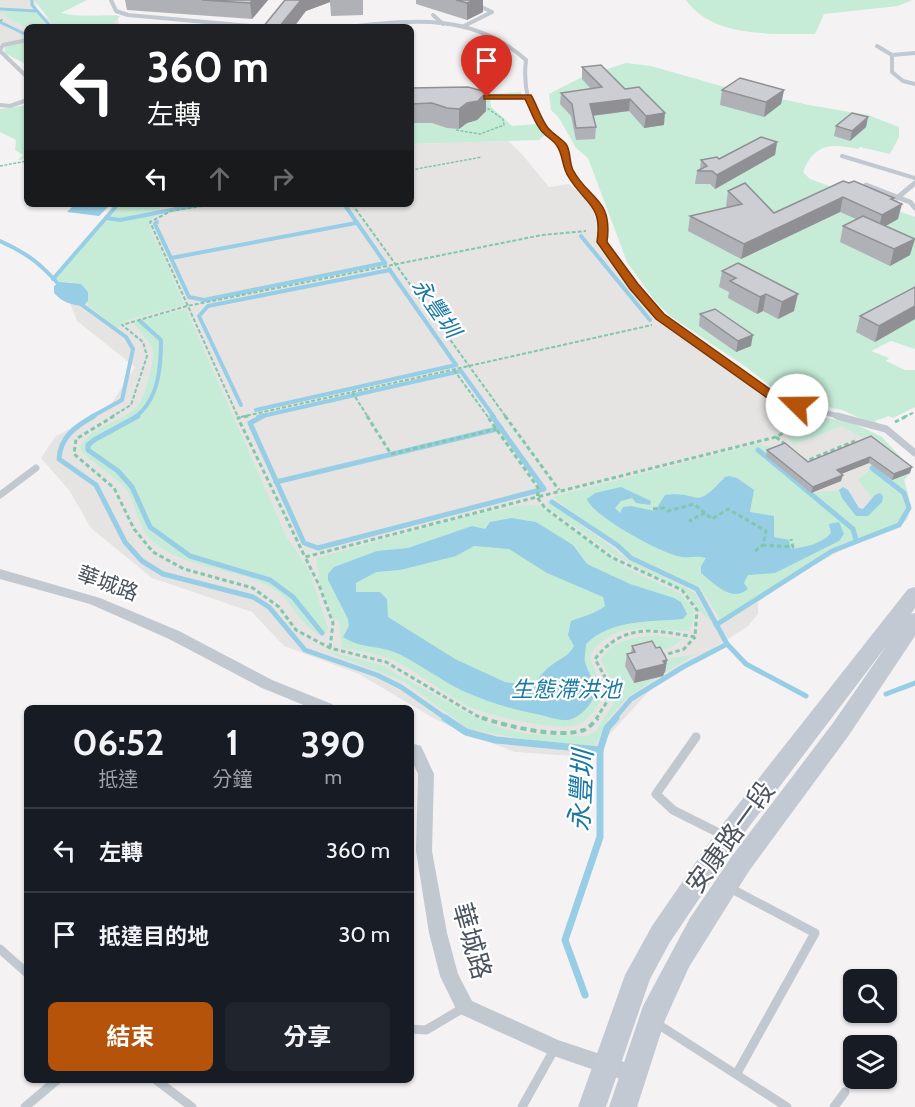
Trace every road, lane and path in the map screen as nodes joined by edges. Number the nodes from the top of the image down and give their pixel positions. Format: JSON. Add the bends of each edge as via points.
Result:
{"nodes":[{"id":1,"x":111,"y":0,"type":"edge"},
{"id":2,"x":467,"y":0,"type":"edge"},
{"id":3,"x":433,"y":15,"type":"dead end"},
{"id":4,"x":228,"y":24,"type":"edge"},
{"id":5,"x":379,"y":24,"type":"edge"},
{"id":6,"x":443,"y":24,"type":"junction"},
{"id":7,"x":464,"y":26,"type":"junction"},
{"id":8,"x":24,"y":41,"type":"edge"},
{"id":9,"x":877,"y":46,"type":"dead end"},
{"id":10,"x":0,"y":49,"type":"edge"},
{"id":11,"x":915,"y":53,"type":"edge"},
{"id":12,"x":892,"y":55,"type":"junction"},
{"id":13,"x":24,"y":74,"type":"edge"},
{"id":14,"x":915,"y":84,"type":"edge"},
{"id":15,"x":528,"y":97,"type":"junction"},
{"id":16,"x":471,"y":98,"type":"joint"},
{"id":17,"x":24,"y":101,"type":"edge"},
{"id":18,"x":0,"y":105,"type":"edge"},
{"id":19,"x":456,"y":130,"type":"dead end"},
{"id":20,"x":842,"y":156,"type":"dead end"},
{"id":21,"x":482,"y":157,"type":"dead end"},
{"id":22,"x":24,"y":162,"type":"edge"},
{"id":23,"x":0,"y":166,"type":"edge"},
{"id":24,"x":414,"y":169,"type":"edge"},
{"id":25,"x":915,"y":180,"type":"edge"},
{"id":26,"x":866,"y":185,"type":"edge"},
{"id":27,"x":897,"y":198,"type":"junction"},
{"id":28,"x":198,"y":207,"type":"edge"},
{"id":29,"x":354,"y":207,"type":"edge"},
{"id":30,"x":915,"y":208,"type":"edge"},
{"id":31,"x":586,"y":231,"type":"dead end"},
{"id":32,"x":395,"y":264,"type":"junction"},
{"id":33,"x":187,"y":306,"type":"junction"},
{"id":34,"x":652,"y":325,"type":"dead end"},
{"id":35,"x":469,"y":366,"type":"junction"},
{"id":36,"x":454,"y":370,"type":"junction"},
{"id":37,"x":352,"y":392,"type":"junction"},
{"id":38,"x":821,"y":412,"type":"junction"},
{"id":39,"x":915,"y":412,"type":"edge"},
{"id":40,"x":238,"y":418,"type":"junction"},
{"id":41,"x":897,"y":420,"type":"dead end"},
{"id":42,"x":496,"y":429,"type":"junction"},
{"id":43,"x":776,"y":437,"type":"junction"},
{"id":44,"x":855,"y":441,"type":"edge"},
{"id":45,"x":791,"y":449,"type":"edge"},
{"id":46,"x":915,"y":453,"type":"edge"},
{"id":47,"x":798,"y":455,"type":"edge"},
{"id":48,"x":36,"y":468,"type":"dead end"},
{"id":49,"x":559,"y":490,"type":"junction"},
{"id":50,"x":0,"y":495,"type":"edge"},
{"id":51,"x":537,"y":497,"type":"junction"},
{"id":52,"x":653,"y":509,"type":"dead end"},
{"id":53,"x":705,"y":513,"type":"junction"},
{"id":54,"x":692,"y":522,"type":"dead end"},
{"id":55,"x":791,"y":539,"type":"dead end"},
{"id":56,"x":763,"y":545,"type":"junction"},
{"id":57,"x":755,"y":548,"type":"dead end"},
{"id":58,"x":306,"y":559,"type":"dead end"},
{"id":59,"x":0,"y":574,"type":"edge"},
{"id":60,"x":915,"y":594,"type":"edge"},
{"id":61,"x":915,"y":620,"type":"edge"},
{"id":62,"x":695,"y":637,"type":"junction"},
{"id":63,"x":330,"y":648,"type":"junction"},
{"id":64,"x":661,"y":657,"type":"edge"},
{"id":65,"x":320,"y":705,"type":"edge"},
{"id":66,"x":696,"y":737,"type":"dead end"},
{"id":67,"x":414,"y":750,"type":"edge"},
{"id":68,"x":728,"y":837,"type":"junction"},
{"id":69,"x":725,"y":885,"type":"junction"},
{"id":70,"x":0,"y":949,"type":"edge"},
{"id":71,"x":24,"y":970,"type":"edge"},
{"id":72,"x":465,"y":1007,"type":"junction"},
{"id":73,"x":651,"y":1020,"type":"junction"},
{"id":74,"x":414,"y":1029,"type":"edge"},
{"id":75,"x":555,"y":1048,"type":"junction"},
{"id":76,"x":605,"y":1065,"type":"junction"},
{"id":77,"x":736,"y":1073,"type":"junction"},
{"id":78,"x":632,"y":1074,"type":"junction"},
{"id":79,"x":53,"y":1083,"type":"edge"},
{"id":80,"x":160,"y":1083,"type":"edge"},
{"id":81,"x":845,"y":1092,"type":"dead end"},
{"id":82,"x":25,"y":1107,"type":"edge"},
{"id":83,"x":192,"y":1107,"type":"edge"},
{"id":84,"x":522,"y":1107,"type":"edge"},
{"id":85,"x":592,"y":1107,"type":"edge"},
{"id":86,"x":623,"y":1107,"type":"edge"},
{"id":87,"x":788,"y":1107,"type":"edge"},
{"id":88,"x":834,"y":1107,"type":"edge"}],
"edges":[{"from":1,"to":4,"type":"lane","via":[[116,11],[128,15]]},
{"from":2,"to":7,"type":"lane","via":[[492,12]]},
{"from":3,"to":6,"type":"lane"},
{"from":5,"to":6,"type":"lane"},
{"from":6,"to":7,"type":"lane"},
{"from":7,"to":15,"type":"lane","via":[[499,38],[518,51],[526,60]]},
{"from":8,"to":10,"type":"lane"},
{"from":9,"to":12,"type":"lane"},
{"from":10,"to":13,"type":"lane"},
{"from":11,"to":12,"type":"lane"},
{"from":12,"to":14,"type":"lane","via":[[892,72]]},
{"from":15,"to":16,"type":"lane"},
{"from":15,"to":38,"type":"lane","via":[[544,128],[563,146],[567,168],[599,208],[604,227],[602,242],[652,308],[770,395]]},
{"from":16,"to":19,"type":"path","via":[[473,103],[485,106],[502,119],[504,125],[480,134]]},
{"from":17,"to":18,"type":"lane"},
{"from":20,"to":25,"type":"lane"},
{"from":21,"to":24,"type":"path"},
{"from":22,"to":23,"type":"path"},
{"from":25,"to":27,"type":"lane"},
{"from":26,"to":27,"type":"lane"},
{"from":27,"to":30,"type":"lane"},
{"from":28,"to":33,"type":"path","via":[[164,213],[150,222]]},
{"from":29,"to":32,"type":"path"},
{"from":31,"to":32,"type":"path","via":[[542,235]]},
{"from":32,"to":33,"type":"path"},
{"from":32,"to":35,"type":"path"},
{"from":33,"to":40,"type":"path"},
{"from":33,"to":63,"type":"path","via":[[122,324],[143,342],[147,356],[140,383],[131,405],[76,439],[74,454],[114,488],[134,529],[153,552],[184,569],[253,588],[279,607],[297,630]]},
{"from":34,"to":35,"type":"path"},
{"from":35,"to":36,"type":"path"},
{"from":35,"to":49,"type":"path"},
{"from":36,"to":37,"type":"path"},
{"from":36,"to":42,"type":"path"},
{"from":37,"to":40,"type":"path"},
{"from":37,"to":42,"type":"path","via":[[391,453]]},
{"from":38,"to":43,"type":"path"},
{"from":38,"to":46,"type":"lane","via":[[886,429]]},
{"from":39,"to":41,"type":"path"},
{"from":40,"to":51,"type":"path","via":[[305,557]]},
{"from":42,"to":51,"type":"path","via":[[538,489]]},
{"from":43,"to":45,"type":"path"},
{"from":43,"to":49,"type":"path"},
{"from":44,"to":47,"type":"path","via":[[806,461]]},
{"from":48,"to":50,"type":"lane"},
{"from":49,"to":51,"type":"path"},
{"from":51,"to":62,"type":"path","via":[[545,508],[611,557],[682,590],[697,610]]},
{"from":52,"to":53,"type":"path","via":[[664,507],[668,511],[694,504]]},
{"from":53,"to":54,"type":"path"},
{"from":53,"to":56,"type":"path","via":[[712,519],[728,509],[766,531]]},
{"from":55,"to":56,"type":"path","via":[[793,547]]},
{"from":56,"to":57,"type":"path"},
{"from":58,"to":63,"type":"path","via":[[333,623]]},
{"from":59,"to":65,"type":"street","name":"華城路","via":[[95,601],[174,635],[267,684]]},
{"from":60,"to":68,"type":"main road","name":"安康路一段"},
{"from":61,"to":69,"type":"main road","name":"安康路一段","via":[[832,741]]},
{"from":62,"to":63,"type":"path","via":[[626,632],[604,645],[595,659],[610,697],[586,730],[563,733],[508,726],[477,716],[386,662]]},
{"from":62,"to":64,"type":"path","via":[[684,649]]},
{"from":66,"to":68,"type":"lane","via":[[656,794],[674,810]]},
{"from":67,"to":72,"type":"street","name":"華城路","via":[[426,774],[424,851],[438,933],[449,976]]},
{"from":68,"to":76,"type":"main road","name":"安康路一段","via":[[644,964]]},
{"from":69,"to":73,"type":"main road","name":"安康路一段","via":[[664,990]]},
{"from":69,"to":77,"type":"lane","via":[[815,933]]},
{"from":70,"to":71,"type":"lane"},
{"from":72,"to":74,"type":"lane","via":[[426,1030]]},
{"from":72,"to":75,"type":"street","name":"華城路"},
{"from":73,"to":77,"type":"lane"},
{"from":73,"to":78,"type":"main road","name":"安康路一段"},
{"from":75,"to":76,"type":"street","name":"華城路"},
{"from":75,"to":84,"type":"lane"},
{"from":76,"to":78,"type":"street","name":"華城路"},
{"from":76,"to":85,"type":"main road","name":"安康路一段"},
{"from":77,"to":87,"type":"lane"},
{"from":78,"to":86,"type":"main road","name":"安康路一段"},
{"from":79,"to":82,"type":"lane"},
{"from":80,"to":83,"type":"lane"},
{"from":81,"to":88,"type":"lane"}]}
